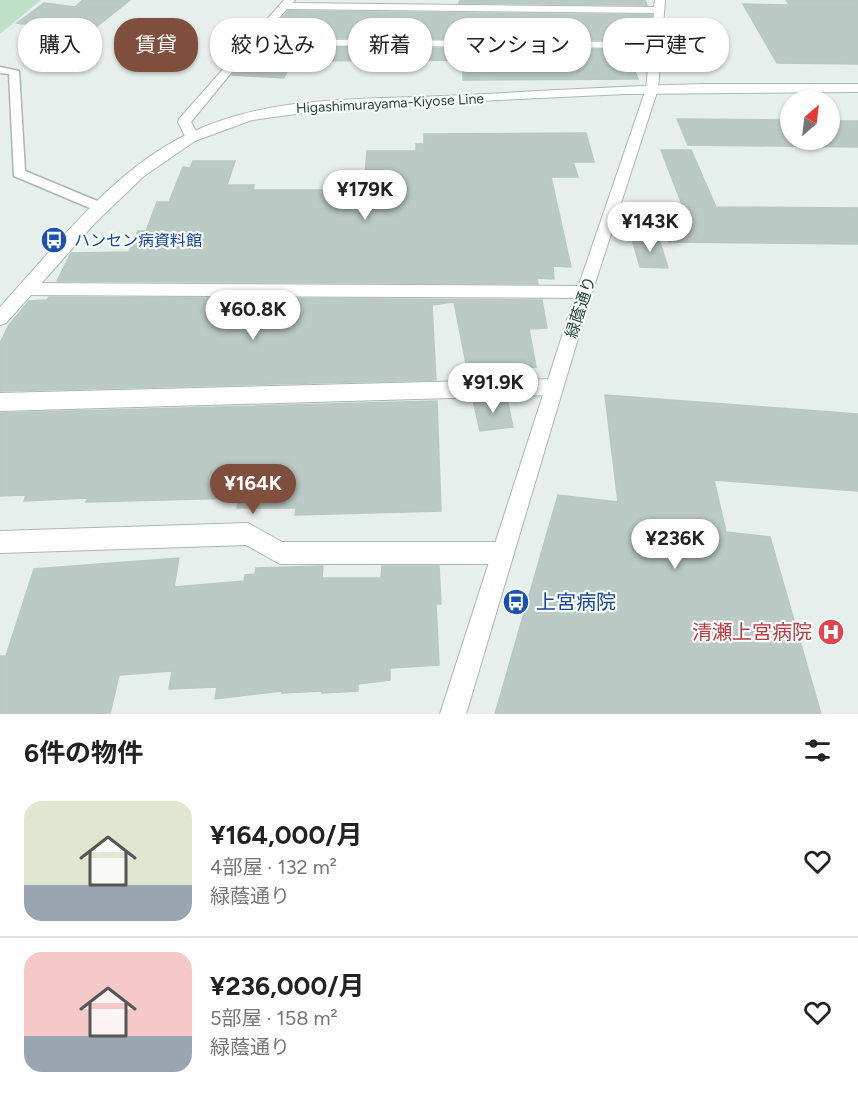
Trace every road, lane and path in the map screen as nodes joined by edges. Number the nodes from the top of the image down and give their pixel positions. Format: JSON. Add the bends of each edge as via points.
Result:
{"nodes":[{"id":1,"x":288,"y":3,"type":"edge"},
{"id":2,"x":659,"y":5,"type":"edge"},
{"id":3,"x":274,"y":18,"type":"edge"},
{"id":4,"x":336,"y":43,"type":"edge"},
{"id":5,"x":603,"y":45,"type":"edge"},
{"id":6,"x":0,"y":70,"type":"edge"},
{"id":7,"x":226,"y":72,"type":"edge"},
{"id":8,"x":654,"y":72,"type":"edge"},
{"id":9,"x":858,"y":88,"type":"edge"},
{"id":10,"x":652,"y":89,"type":"junction"},
{"id":11,"x":192,"y":137,"type":"junction"},
{"id":12,"x":102,"y":208,"type":"junction"},
{"id":13,"x":27,"y":289,"type":"junction"},
{"id":14,"x":584,"y":292,"type":"junction"},
{"id":15,"x":0,"y":318,"type":"edge"},
{"id":16,"x":554,"y":387,"type":"junction"},
{"id":17,"x":0,"y":402,"type":"edge"},
{"id":18,"x":0,"y":542,"type":"edge"},
{"id":19,"x":503,"y":553,"type":"junction"},
{"id":20,"x":453,"y":714,"type":"edge"}],
"edges":[{"from":1,"to":2,"type":"street"},
{"from":1,"to":3,"type":"street"},
{"from":4,"to":5,"type":"street"},
{"from":6,"to":12,"type":"lane","via":[[14,71],[20,173]]},
{"from":7,"to":11,"type":"street","via":[[184,122]]},
{"from":8,"to":10,"type":"street","name":"緑蔭通り"},
{"from":9,"to":10,"type":"street","name":"Higashimurayama-Kiyose Line"},
{"from":10,"to":11,"type":"street","name":"Higashimurayama-Kiyose Line","via":[[288,109],[237,120]]},
{"from":10,"to":14,"type":"street","name":"緑蔭通り"},
{"from":11,"to":12,"type":"street","name":"Higashimurayama-Kiyose Line","via":[[163,153]]},
{"from":12,"to":13,"type":"street","name":"Higashimurayama-Kiyose Line"},
{"from":13,"to":14,"type":"street"},
{"from":13,"to":15,"type":"street","name":"Higashimurayama-Kiyose Line"},
{"from":14,"to":16,"type":"street","name":"緑蔭通り"},
{"from":16,"to":17,"type":"street"},
{"from":16,"to":19,"type":"street","name":"緑蔭通り"},
{"from":18,"to":19,"type":"street","via":[[248,534],[280,553]]},
{"from":19,"to":20,"type":"street","name":"緑蔭通り"}]}
